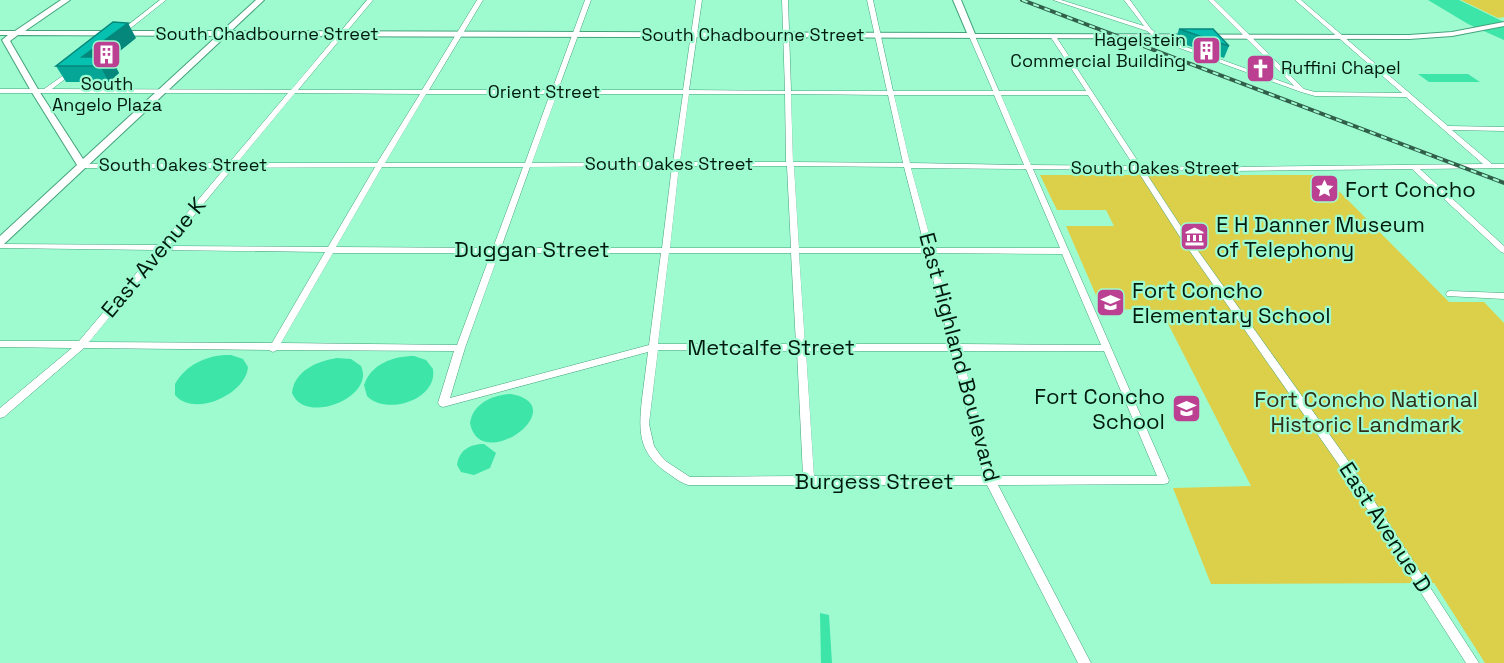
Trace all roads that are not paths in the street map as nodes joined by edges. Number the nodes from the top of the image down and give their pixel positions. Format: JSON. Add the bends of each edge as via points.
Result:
{"nodes":[{"id":1,"x":66,"y":0,"type":"edge"},
{"id":2,"x":163,"y":0,"type":"edge"},
{"id":3,"x":260,"y":0,"type":"edge"},
{"id":4,"x":370,"y":0,"type":"edge"},
{"id":5,"x":480,"y":0,"type":"edge"},
{"id":6,"x":588,"y":0,"type":"edge"},
{"id":7,"x":699,"y":0,"type":"edge"},
{"id":8,"x":785,"y":0,"type":"edge"},
{"id":9,"x":870,"y":0,"type":"edge"},
{"id":10,"x":957,"y":0,"type":"edge"},
{"id":11,"x":1056,"y":0,"type":"edge"},
{"id":12,"x":1127,"y":0,"type":"edge"},
{"id":13,"x":1212,"y":0,"type":"edge"},
{"id":14,"x":1298,"y":0,"type":"edge"},
{"id":15,"x":1504,"y":24,"type":"edge"},
{"id":16,"x":0,"y":33,"type":"edge"},
{"id":17,"x":121,"y":33,"type":"junction"},
{"id":18,"x":1152,"y":33,"type":"junction"},
{"id":19,"x":224,"y":34,"type":"junction"},
{"id":20,"x":340,"y":34,"type":"junction"},
{"id":21,"x":460,"y":34,"type":"junction"},
{"id":22,"x":575,"y":34,"type":"junction"},
{"id":23,"x":693,"y":35,"type":"junction"},
{"id":24,"x":787,"y":35,"type":"junction"},
{"id":25,"x":878,"y":35,"type":"junction"},
{"id":26,"x":972,"y":36,"type":"junction"},
{"id":27,"x":1053,"y":36,"type":"junction"},
{"id":28,"x":1249,"y":36,"type":"junction"},
{"id":29,"x":1341,"y":37,"type":"junction"},
{"id":30,"x":112,"y":40,"type":"edge"},
{"id":31,"x":7,"y":41,"type":"edge"},
{"id":32,"x":74,"y":69,"type":"edge"},
{"id":33,"x":0,"y":91,"type":"edge"},
{"id":34,"x":35,"y":91,"type":"junction"},
{"id":35,"x":46,"y":91,"type":"junction"},
{"id":36,"x":162,"y":91,"type":"junction"},
{"id":37,"x":1303,"y":91,"type":"junction"},
{"id":38,"x":292,"y":92,"type":"junction"},
{"id":39,"x":425,"y":92,"type":"junction"},
{"id":40,"x":556,"y":92,"type":"junction"},
{"id":41,"x":688,"y":92,"type":"junction"},
{"id":42,"x":789,"y":93,"type":"junction"},
{"id":43,"x":891,"y":93,"type":"junction"},
{"id":44,"x":996,"y":93,"type":"junction"},
{"id":45,"x":1089,"y":93,"type":"junction"},
{"id":46,"x":1408,"y":95,"type":"junction"},
{"id":47,"x":1447,"y":128,"type":"junction"},
{"id":48,"x":1504,"y":129,"type":"edge"},
{"id":49,"x":381,"y":163,"type":"junction"},
{"id":50,"x":229,"y":164,"type":"junction"},
{"id":51,"x":528,"y":164,"type":"junction"},
{"id":52,"x":676,"y":164,"type":"junction"},
{"id":53,"x":790,"y":164,"type":"junction"},
{"id":54,"x":907,"y":165,"type":"junction"},
{"id":55,"x":83,"y":166,"type":"junction"},
{"id":56,"x":1491,"y":166,"type":"junction"},
{"id":57,"x":1504,"y":166,"type":"edge"},
{"id":58,"x":1028,"y":168,"type":"junction"},
{"id":59,"x":1414,"y":168,"type":"junction"},
{"id":60,"x":1142,"y":169,"type":"junction"},
{"id":61,"x":1501,"y":172,"type":"edge"},
{"id":62,"x":0,"y":244,"type":"edge"},
{"id":63,"x":162,"y":247,"type":"junction"},
{"id":64,"x":498,"y":249,"type":"junction"},
{"id":65,"x":330,"y":250,"type":"junction"},
{"id":66,"x":666,"y":250,"type":"junction"},
{"id":67,"x":797,"y":250,"type":"junction"},
{"id":68,"x":1504,"y":250,"type":"edge"},
{"id":69,"x":931,"y":251,"type":"junction"},
{"id":70,"x":1064,"y":251,"type":"junction"},
{"id":71,"x":1450,"y":294,"type":"dead end"},
{"id":72,"x":1504,"y":296,"type":"edge"},
{"id":73,"x":0,"y":344,"type":"edge"},
{"id":74,"x":80,"y":346,"type":"junction"},
{"id":75,"x":655,"y":347,"type":"junction"},
{"id":76,"x":802,"y":347,"type":"junction"},
{"id":77,"x":460,"y":348,"type":"junction"},
{"id":78,"x":954,"y":348,"type":"junction"},
{"id":79,"x":1107,"y":348,"type":"junction"},
{"id":80,"x":273,"y":349,"type":"junction"},
{"id":81,"x":0,"y":414,"type":"edge"},
{"id":82,"x":809,"y":480,"type":"junction"},
{"id":83,"x":990,"y":480,"type":"junction"},
{"id":84,"x":1084,"y":663,"type":"edge"},
{"id":85,"x":1473,"y":663,"type":"edge"}],
"edges":[{"from":1,"to":31,"type":"main road"},
{"from":2,"to":17,"type":"street"},
{"from":3,"to":19,"type":"main road"},
{"from":4,"to":20,"type":"street","name":"East Avenue K"},
{"from":5,"to":21,"type":"street"},
{"from":6,"to":22,"type":"street"},
{"from":7,"to":23,"type":"street"},
{"from":8,"to":24,"type":"street"},
{"from":9,"to":25,"type":"street","name":"East Highland Boulevard"},
{"from":10,"to":26,"type":"main road"},
{"from":11,"to":18,"type":"street"},
{"from":12,"to":18,"type":"street"},
{"from":13,"to":28,"type":"street"},
{"from":14,"to":29,"type":"street"},
{"from":15,"to":29,"type":"main road","name":"South Chadbourne Street","via":[[1420,37]]},
{"from":16,"to":31,"type":"main road","name":"South Chadbourne Street"},
{"from":17,"to":19,"type":"main road","name":"South Chadbourne Street"},
{"from":17,"to":30,"type":"street"},
{"from":17,"to":31,"type":"main road","name":"South Chadbourne Street"},
{"from":18,"to":27,"type":"main road","name":"South Chadbourne Street"},
{"from":18,"to":28,"type":"main road","name":"South Chadbourne Street"},
{"from":18,"to":37,"type":"street"},
{"from":19,"to":20,"type":"main road","name":"South Chadbourne Street"},
{"from":19,"to":36,"type":"main road"},
{"from":20,"to":21,"type":"main road","name":"South Chadbourne Street"},
{"from":20,"to":38,"type":"street","name":"East Avenue K"},
{"from":21,"to":22,"type":"main road","name":"South Chadbourne Street"},
{"from":21,"to":39,"type":"street"},
{"from":22,"to":23,"type":"main road","name":"South Chadbourne Street"},
{"from":22,"to":40,"type":"street"},
{"from":23,"to":24,"type":"main road","name":"South Chadbourne Street"},
{"from":23,"to":41,"type":"street"},
{"from":24,"to":25,"type":"main road","name":"South Chadbourne Street"},
{"from":24,"to":42,"type":"street"},
{"from":25,"to":26,"type":"main road","name":"South Chadbourne Street"},
{"from":25,"to":43,"type":"street","name":"East Highland Boulevard"},
{"from":26,"to":27,"type":"main road","name":"South Chadbourne Street"},
{"from":26,"to":44,"type":"street"},
{"from":27,"to":45,"type":"street","name":"East Avenue D"},
{"from":28,"to":29,"type":"main road","name":"South Chadbourne Street"},
{"from":28,"to":37,"type":"street"},
{"from":29,"to":46,"type":"street"},
{"from":31,"to":34,"type":"main road","name":"South Oakes Street"},
{"from":32,"to":35,"type":"street"},
{"from":33,"to":34,"type":"street","name":"Orient Street"},
{"from":34,"to":35,"type":"street","name":"Orient Street"},
{"from":34,"to":55,"type":"main road","name":"South Oakes Street"},
{"from":35,"to":36,"type":"street","name":"Orient Street"},
{"from":36,"to":38,"type":"street","name":"Orient Street"},
{"from":36,"to":55,"type":"main road"},
{"from":37,"to":46,"type":"street"},
{"from":38,"to":39,"type":"street","name":"Orient Street"},
{"from":38,"to":50,"type":"street","name":"East Avenue K"},
{"from":39,"to":40,"type":"street","name":"Orient Street"},
{"from":39,"to":49,"type":"street"},
{"from":40,"to":41,"type":"street","name":"Orient Street"},
{"from":40,"to":51,"type":"street"},
{"from":41,"to":42,"type":"street","name":"Orient Street"},
{"from":41,"to":52,"type":"street"},
{"from":42,"to":43,"type":"street","name":"Orient Street"},
{"from":42,"to":53,"type":"street"},
{"from":43,"to":44,"type":"street","name":"Orient Street"},
{"from":43,"to":54,"type":"street","name":"East Highland Boulevard"},
{"from":44,"to":45,"type":"street","name":"Orient Street"},
{"from":44,"to":58,"type":"street"},
{"from":45,"to":60,"type":"street","name":"East Avenue D"},
{"from":46,"to":47,"type":"street"},
{"from":47,"to":48,"type":"street"},
{"from":47,"to":56,"type":"street"},
{"from":49,"to":50,"type":"street","name":"South Oakes Street"},
{"from":49,"to":51,"type":"street","name":"South Oakes Street"},
{"from":49,"to":65,"type":"street"},
{"from":50,"to":55,"type":"street","name":"South Oakes Street"},
{"from":50,"to":63,"type":"street","name":"East Avenue K"},
{"from":51,"to":52,"type":"street","name":"South Oakes Street"},
{"from":51,"to":64,"type":"street"},
{"from":52,"to":53,"type":"street","name":"South Oakes Street"},
{"from":52,"to":66,"type":"street"},
{"from":53,"to":54,"type":"street","name":"South Oakes Street"},
{"from":53,"to":67,"type":"street"},
{"from":54,"to":58,"type":"street","name":"South Oakes Street"},
{"from":54,"to":69,"type":"street","name":"East Highland Boulevard"},
{"from":55,"to":62,"type":"main road"},
{"from":56,"to":57,"type":"street","name":"South Oakes Street"},
{"from":56,"to":59,"type":"street","name":"South Oakes Street"},
{"from":56,"to":61,"type":"street"},
{"from":58,"to":60,"type":"street","name":"South Oakes Street"},
{"from":58,"to":70,"type":"street"},
{"from":59,"to":60,"type":"street","name":"South Oakes Street"},
{"from":59,"to":61,"type":"street","name":"South Oakes Street"},
{"from":59,"to":68,"type":"street"},
{"from":60,"to":85,"type":"street","name":"East Avenue D","via":[[1183,235],[1343,462]]},
{"from":62,"to":63,"type":"street","name":"Duggan Street"},
{"from":63,"to":65,"type":"street","name":"Duggan Street"},
{"from":63,"to":74,"type":"street","name":"East Avenue K"},
{"from":64,"to":65,"type":"street","name":"Duggan Street"},
{"from":64,"to":66,"type":"street","name":"Duggan Street"},
{"from":64,"to":77,"type":"street"},
{"from":65,"to":80,"type":"street"},
{"from":66,"to":67,"type":"street","name":"Duggan Street"},
{"from":66,"to":75,"type":"street"},
{"from":67,"to":69,"type":"street","name":"Duggan Street"},
{"from":67,"to":76,"type":"street"},
{"from":69,"to":70,"type":"street","name":"Duggan Street"},
{"from":69,"to":78,"type":"street","name":"East Highland Boulevard"},
{"from":70,"to":79,"type":"street"},
{"from":71,"to":72,"type":"street"},
{"from":73,"to":74,"type":"street"},
{"from":74,"to":80,"type":"street"},
{"from":74,"to":81,"type":"street","name":"East Avenue K"},
{"from":75,"to":76,"type":"street","name":"Metcalfe Street"},
{"from":75,"to":77,"type":"street","name":"Metcalfe Street","via":[[443,403]]},
{"from":75,"to":82,"type":"street","name":"Burgess Street","via":[[644,424],[646,446],[661,464],[688,481]]},
{"from":76,"to":78,"type":"street","name":"Metcalfe Street"},
{"from":76,"to":82,"type":"street"},
{"from":77,"to":80,"type":"street"},
{"from":78,"to":79,"type":"street","name":"Metcalfe Street"},
{"from":78,"to":83,"type":"street","name":"East Highland Boulevard"},
{"from":79,"to":83,"type":"street","name":"Burgess Street","via":[[1164,480]]},
{"from":82,"to":83,"type":"street","name":"Burgess Street"},
{"from":83,"to":84,"type":"street","name":"East Highland Boulevard"}]}
